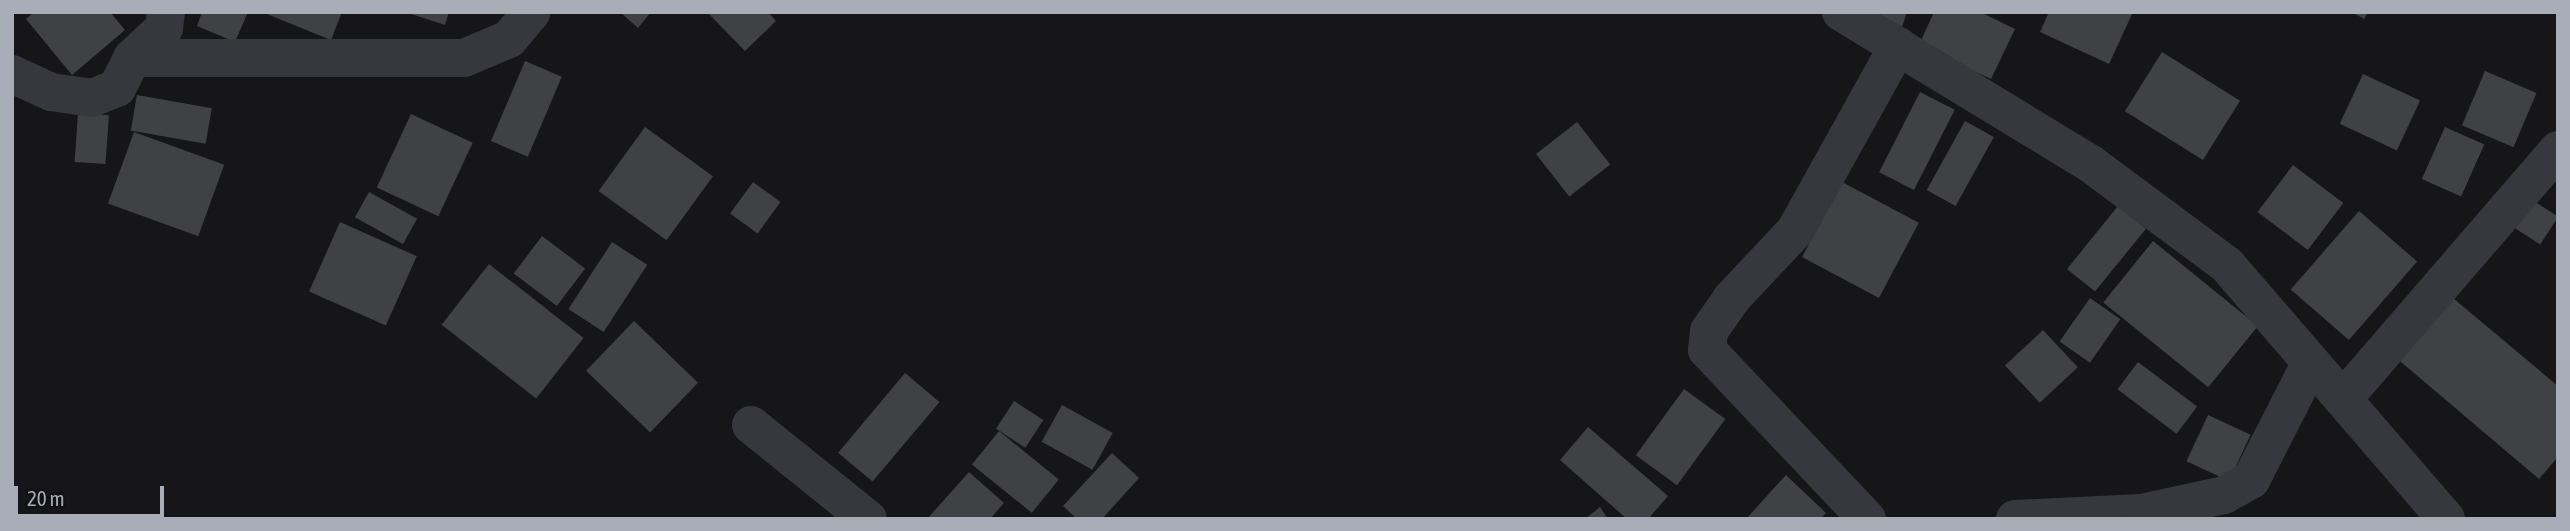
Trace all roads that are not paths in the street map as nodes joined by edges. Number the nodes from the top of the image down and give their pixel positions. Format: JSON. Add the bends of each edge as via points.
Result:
{"nodes":[{"id":1,"x":166,"y":12,"type":"edge"},
{"id":2,"x":532,"y":12,"type":"edge"},
{"id":3,"x":1842,"y":12,"type":"edge"},
{"id":4,"x":1898,"y":46,"type":"junction"},
{"id":5,"x":132,"y":58,"type":"junction"},
{"id":6,"x":12,"y":75,"type":"edge"},
{"id":7,"x":2558,"y":150,"type":"edge"},
{"id":8,"x":2311,"y":362,"type":"junction"},
{"id":9,"x":2343,"y":398,"type":"junction"},
{"id":10,"x":751,"y":425,"type":"dead end"},
{"id":11,"x":868,"y":519,"type":"edge"},
{"id":12,"x":1867,"y":519,"type":"edge"},
{"id":13,"x":2015,"y":519,"type":"edge"},
{"id":14,"x":2446,"y":519,"type":"edge"}],
"edges":[{"from":1,"to":5,"type":"street","via":[[164,28]]},
{"from":2,"to":5,"type":"street","via":[[509,39],[464,58]]},
{"from":3,"to":4,"type":"street"},
{"from":4,"to":8,"type":"street","via":[[2091,164],[2181,227],[2227,265]]},
{"from":4,"to":12,"type":"street","via":[[1794,231],[1731,299],[1709,331],[1707,350]]},
{"from":5,"to":6,"type":"street","via":[[117,88],[92,98],[51,92]]},
{"from":7,"to":9,"type":"street"},
{"from":8,"to":9,"type":"street"},
{"from":8,"to":13,"type":"street","via":[[2251,480],[2224,495],[2141,513]]},
{"from":9,"to":14,"type":"street"},
{"from":10,"to":11,"type":"street"}]}
